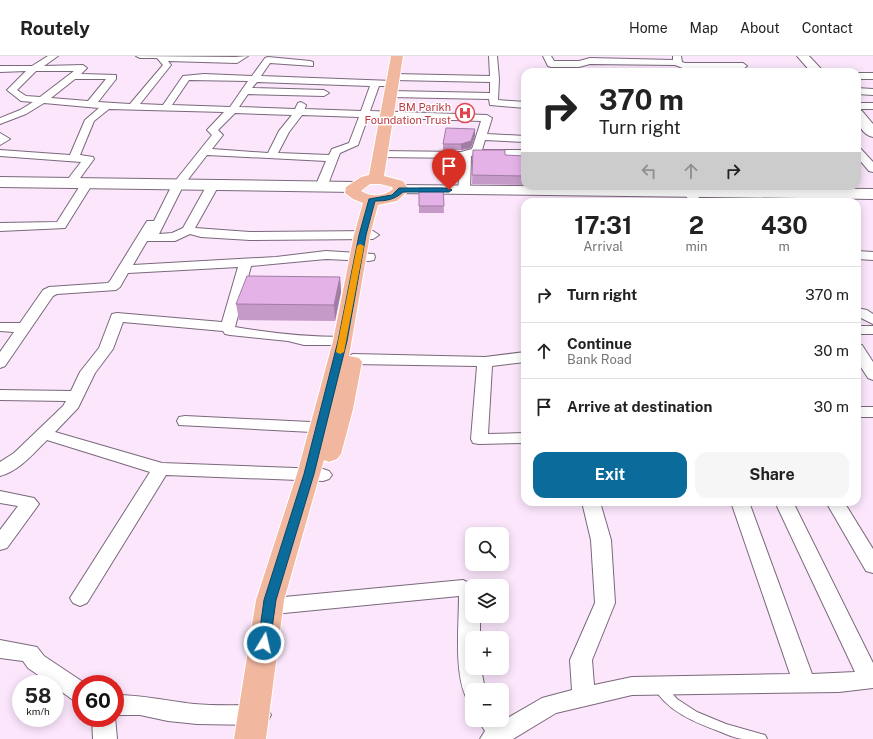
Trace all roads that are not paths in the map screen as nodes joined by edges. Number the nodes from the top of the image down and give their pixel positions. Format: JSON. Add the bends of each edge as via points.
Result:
{"nodes":[{"id":1,"x":54,"y":56,"type":"edge"},
{"id":2,"x":140,"y":56,"type":"edge"},
{"id":3,"x":244,"y":56,"type":"edge"},
{"id":4,"x":397,"y":56,"type":"edge"},
{"id":5,"x":493,"y":56,"type":"edge"},
{"id":6,"x":733,"y":56,"type":"edge"},
{"id":7,"x":803,"y":56,"type":"edge"},
{"id":8,"x":160,"y":57,"type":"edge"},
{"id":9,"x":609,"y":59,"type":"edge"},
{"id":10,"x":678,"y":59,"type":"edge"},
{"id":11,"x":310,"y":60,"type":"edge"},
{"id":12,"x":550,"y":64,"type":"edge"},
{"id":13,"x":742,"y":66,"type":"junction"},
{"id":14,"x":746,"y":68,"type":"edge"},
{"id":15,"x":814,"y":68,"type":"edge"},
{"id":16,"x":0,"y":69,"type":"edge"},
{"id":17,"x":33,"y":69,"type":"junction"},
{"id":18,"x":73,"y":76,"type":"junction"},
{"id":19,"x":861,"y":76,"type":"edge"},
{"id":20,"x":873,"y":76,"type":"edge"},
{"id":21,"x":255,"y":78,"type":"junction"},
{"id":22,"x":495,"y":79,"type":"junction"},
{"id":23,"x":310,"y":82,"type":"junction"},
{"id":24,"x":376,"y":83,"type":"junction"},
{"id":25,"x":393,"y":85,"type":"junction"},
{"id":26,"x":246,"y":91,"type":"junction"},
{"id":27,"x":861,"y":91,"type":"edge"},
{"id":28,"x":873,"y":92,"type":"edge"},
{"id":29,"x":306,"y":93,"type":"junction"},
{"id":30,"x":336,"y":93,"type":"dead end"},
{"id":31,"x":494,"y":96,"type":"junction"},
{"id":32,"x":42,"y":100,"type":"junction"},
{"id":33,"x":91,"y":104,"type":"junction"},
{"id":34,"x":521,"y":105,"type":"edge"},
{"id":35,"x":108,"y":106,"type":"junction"},
{"id":36,"x":132,"y":106,"type":"junction"},
{"id":37,"x":861,"y":106,"type":"edge"},
{"id":38,"x":873,"y":106,"type":"edge"},
{"id":39,"x":166,"y":107,"type":"junction"},
{"id":40,"x":233,"y":109,"type":"junction"},
{"id":41,"x":299,"y":112,"type":"junction"},
{"id":42,"x":365,"y":114,"type":"junction"},
{"id":43,"x":387,"y":115,"type":"junction"},
{"id":44,"x":861,"y":119,"type":"edge"},
{"id":45,"x":0,"y":121,"type":"edge"},
{"id":46,"x":873,"y":134,"type":"edge"},
{"id":47,"x":0,"y":136,"type":"edge"},
{"id":48,"x":481,"y":137,"type":"junction"},
{"id":49,"x":521,"y":139,"type":"edge"},
{"id":50,"x":0,"y":142,"type":"edge"},
{"id":51,"x":205,"y":152,"type":"junction"},
{"id":52,"x":0,"y":153,"type":"edge"},
{"id":53,"x":521,"y":153,"type":"edge"},
{"id":54,"x":381,"y":154,"type":"junction"},
{"id":55,"x":470,"y":154,"type":"junction"},
{"id":56,"x":272,"y":155,"type":"junction"},
{"id":57,"x":861,"y":156,"type":"edge"},
{"id":58,"x":74,"y":158,"type":"junction"},
{"id":59,"x":333,"y":158,"type":"junction"},
{"id":60,"x":873,"y":170,"type":"edge"},
{"id":61,"x":376,"y":180,"type":"junction"},
{"id":62,"x":0,"y":182,"type":"edge"},
{"id":63,"x":71,"y":183,"type":"junction"},
{"id":64,"x":87,"y":183,"type":"junction"},
{"id":65,"x":176,"y":185,"type":"junction"},
{"id":66,"x":213,"y":185,"type":"junction"},
{"id":67,"x":322,"y":187,"type":"junction"},
{"id":68,"x":354,"y":187,"type":"junction"},
{"id":69,"x":401,"y":190,"type":"junction"},
{"id":70,"x":464,"y":190,"type":"junction"},
{"id":71,"x":521,"y":190,"type":"edge"},
{"id":72,"x":654,"y":190,"type":"edge"},
{"id":73,"x":754,"y":190,"type":"edge"},
{"id":74,"x":698,"y":193,"type":"edge"},
{"id":75,"x":873,"y":194,"type":"edge"},
{"id":76,"x":377,"y":199,"type":"junction"},
{"id":77,"x":0,"y":227,"type":"edge"},
{"id":78,"x":188,"y":230,"type":"junction"},
{"id":79,"x":368,"y":235,"type":"junction"},
{"id":80,"x":307,"y":236,"type":"junction"},
{"id":81,"x":861,"y":255,"type":"edge"},
{"id":82,"x":364,"y":256,"type":"junction"},
{"id":83,"x":873,"y":256,"type":"edge"},
{"id":84,"x":300,"y":258,"type":"junction"},
{"id":85,"x":246,"y":262,"type":"junction"},
{"id":86,"x":124,"y":269,"type":"junction"},
{"id":87,"x":861,"y":313,"type":"edge"},
{"id":88,"x":873,"y":320,"type":"edge"},
{"id":89,"x":228,"y":327,"type":"junction"},
{"id":90,"x":0,"y":328,"type":"edge"},
{"id":91,"x":24,"y":328,"type":"junction"},
{"id":92,"x":861,"y":330,"type":"edge"},
{"id":93,"x":873,"y":330,"type":"edge"},
{"id":94,"x":348,"y":350,"type":"junction"},
{"id":95,"x":861,"y":355,"type":"edge"},
{"id":96,"x":521,"y":358,"type":"edge"},
{"id":97,"x":485,"y":362,"type":"junction"},
{"id":98,"x":0,"y":363,"type":"edge"},
{"id":99,"x":873,"y":375,"type":"edge"},
{"id":100,"x":0,"y":395,"type":"edge"},
{"id":101,"x":77,"y":396,"type":"junction"},
{"id":102,"x":861,"y":412,"type":"edge"},
{"id":103,"x":873,"y":412,"type":"edge"},
{"id":104,"x":185,"y":421,"type":"dead end"},
{"id":105,"x":328,"y":428,"type":"junction"},
{"id":106,"x":44,"y":434,"type":"junction"},
{"id":107,"x":521,"y":438,"type":"edge"},
{"id":108,"x":161,"y":469,"type":"junction"},
{"id":109,"x":0,"y":470,"type":"edge"},
{"id":110,"x":316,"y":475,"type":"junction"},
{"id":111,"x":0,"y":497,"type":"edge"},
{"id":112,"x":592,"y":506,"type":"edge"},
{"id":113,"x":741,"y":506,"type":"edge"},
{"id":114,"x":786,"y":506,"type":"edge"},
{"id":115,"x":837,"y":506,"type":"edge"},
{"id":116,"x":0,"y":543,"type":"edge"},
{"id":117,"x":873,"y":566,"type":"edge"},
{"id":118,"x":80,"y":598,"type":"dead end"},
{"id":119,"x":284,"y":605,"type":"junction"},
{"id":120,"x":0,"y":649,"type":"edge"},
{"id":121,"x":871,"y":679,"type":"edge"},
{"id":122,"x":473,"y":683,"type":"edge"},
{"id":123,"x":804,"y":684,"type":"junction"},
{"id":124,"x":72,"y":686,"type":"edge"},
{"id":125,"x":658,"y":686,"type":"junction"},
{"id":126,"x":584,"y":697,"type":"junction"},
{"id":127,"x":124,"y":705,"type":"edge"},
{"id":128,"x":105,"y":727,"type":"edge"},
{"id":129,"x":259,"y":727,"type":"edge"},
{"id":130,"x":494,"y":731,"type":"edge"},
{"id":131,"x":106,"y":739,"type":"edge"},
{"id":132,"x":761,"y":739,"type":"edge"}],
"edges":[{"from":1,"to":17,"type":"street"},
{"from":2,"to":8,"type":"street"},
{"from":3,"to":8,"type":"street","via":[[237,60]]},
{"from":4,"to":25,"type":"main road"},
{"from":5,"to":22,"type":"street"},
{"from":6,"to":13,"type":"street"},
{"from":7,"to":15,"type":"main road"},
{"from":8,"to":36,"type":"street","via":[[167,65]]},
{"from":9,"to":10,"type":"street"},
{"from":9,"to":12,"type":"street"},
{"from":10,"to":13,"type":"street","via":[[685,66]]},
{"from":11,"to":21,"type":"street","via":[[268,60]]},
{"from":11,"to":23,"type":"street"},
{"from":13,"to":14,"type":"street"},
{"from":16,"to":17,"type":"street"},
{"from":17,"to":18,"type":"street","via":[[83,68]]},
{"from":17,"to":32,"type":"street","via":[[12,90],[24,99]]},
{"from":18,"to":32,"type":"street"},
{"from":18,"to":33,"type":"street","via":[[113,77]]},
{"from":19,"to":20,"type":"street"},
{"from":21,"to":23,"type":"street"},
{"from":21,"to":26,"type":"street"},
{"from":21,"to":39,"type":"street","via":[[186,78]]},
{"from":22,"to":25,"type":"street"},
{"from":22,"to":31,"type":"street"},
{"from":23,"to":24,"type":"street"},
{"from":23,"to":29,"type":"street"},
{"from":24,"to":25,"type":"street"},
{"from":24,"to":42,"type":"street","via":[[368,94]]},
{"from":25,"to":31,"type":"street"},
{"from":25,"to":43,"type":"main road"},
{"from":26,"to":29,"type":"street"},
{"from":26,"to":40,"type":"street"},
{"from":27,"to":28,"type":"street"},
{"from":29,"to":30,"type":"street"},
{"from":29,"to":41,"type":"street"},
{"from":31,"to":34,"type":"street","via":[[492,103]]},
{"from":32,"to":33,"type":"street"},
{"from":32,"to":45,"type":"street","via":[[11,118]]},
{"from":33,"to":35,"type":"street"},
{"from":35,"to":36,"type":"street"},
{"from":35,"to":58,"type":"street","via":[[90,120]]},
{"from":36,"to":39,"type":"street"},
{"from":37,"to":38,"type":"street"},
{"from":39,"to":40,"type":"street"},
{"from":40,"to":41,"type":"street"},
{"from":40,"to":51,"type":"street","via":[[212,130],[218,135]]},
{"from":41,"to":42,"type":"street"},
{"from":41,"to":56,"type":"street","via":[[284,131]]},
{"from":42,"to":43,"type":"street"},
{"from":42,"to":59,"type":"street","via":[[353,145],[336,151]]},
{"from":43,"to":48,"type":"street","via":[[484,116],[487,118]]},
{"from":43,"to":54,"type":"main road"},
{"from":44,"to":46,"type":"main road"},
{"from":47,"to":50,"type":"street","via":[[5,139]]},
{"from":48,"to":49,"type":"street"},
{"from":48,"to":55,"type":"street","via":[[477,150]]},
{"from":51,"to":56,"type":"street"},
{"from":51,"to":65,"type":"street"},
{"from":52,"to":58,"type":"street"},
{"from":53,"to":55,"type":"street"},
{"from":54,"to":55,"type":"street"},
{"from":54,"to":61,"type":"main road"},
{"from":55,"to":70,"type":"street"},
{"from":56,"to":59,"type":"street","via":[[284,158]]},
{"from":57,"to":60,"type":"street"},
{"from":58,"to":63,"type":"street","via":[[89,159]]},
{"from":59,"to":67,"type":"street"},
{"from":61,"to":68,"type":"main road","via":[[360,182]]},
{"from":61,"to":69,"type":"main road","via":[[393,181],[401,186]]},
{"from":62,"to":63,"type":"main road"},
{"from":63,"to":64,"type":"main road"},
{"from":64,"to":65,"type":"main road"},
{"from":64,"to":77,"type":"street","via":[[58,225]]},
{"from":65,"to":66,"type":"main road"},
{"from":65,"to":78,"type":"street","via":[[151,238],[175,237]]},
{"from":65,"to":86,"type":"street"},
{"from":66,"to":67,"type":"main road"},
{"from":66,"to":78,"type":"street"},
{"from":67,"to":68,"type":"main road"},
{"from":68,"to":76,"type":"main road","via":[[356,195]]},
{"from":69,"to":70,"type":"main road"},
{"from":69,"to":76,"type":"main road","via":[[395,196]]},
{"from":70,"to":71,"type":"main road"},
{"from":72,"to":74,"type":"main road"},
{"from":73,"to":74,"type":"main road"},
{"from":73,"to":75,"type":"main road"},
{"from":76,"to":79,"type":"main road"},
{"from":78,"to":80,"type":"street","via":[[250,236]]},
{"from":79,"to":80,"type":"street"},
{"from":79,"to":82,"type":"main road"},
{"from":80,"to":84,"type":"street"},
{"from":81,"to":83,"type":"street"},
{"from":82,"to":84,"type":"street","via":[[326,255]]},
{"from":82,"to":94,"type":"main road"},
{"from":84,"to":85,"type":"street"},
{"from":85,"to":86,"type":"street"},
{"from":85,"to":89,"type":"street"},
{"from":86,"to":91,"type":"street","via":[[111,287],[54,290],[48,293]]},
{"from":87,"to":88,"type":"street"},
{"from":89,"to":94,"type":"street","via":[[230,331],[290,337]]},
{"from":89,"to":101,"type":"street","via":[[116,317],[106,349],[88,372]]},
{"from":90,"to":91,"type":"street"},
{"from":91,"to":98,"type":"street"},
{"from":92,"to":93,"type":"street"},
{"from":94,"to":97,"type":"street"},
{"from":94,"to":105,"type":"main road"},
{"from":95,"to":99,"type":"street"},
{"from":96,"to":97,"type":"street"},
{"from":97,"to":107,"type":"street","via":[[479,439]]},
{"from":100,"to":101,"type":"street"},
{"from":101,"to":106,"type":"street","via":[[63,416]]},
{"from":102,"to":103,"type":"street"},
{"from":104,"to":105,"type":"street"},
{"from":105,"to":110,"type":"main road"},
{"from":106,"to":108,"type":"street"},
{"from":106,"to":109,"type":"street","via":[[20,457]]},
{"from":108,"to":110,"type":"street"},
{"from":108,"to":118,"type":"street"},
{"from":110,"to":119,"type":"main road"},
{"from":110,"to":129,"type":"main road","via":[[270,600]]},
{"from":111,"to":116,"type":"street","via":[[30,504]]},
{"from":112,"to":126,"type":"street","via":[[601,540],[605,603],[581,660]]},
{"from":113,"to":123,"type":"street"},
{"from":114,"to":121,"type":"street"},
{"from":115,"to":117,"type":"street"},
{"from":119,"to":122,"type":"street","via":[[463,588],[469,595],[470,671]]},
{"from":119,"to":129,"type":"main road"},
{"from":120,"to":124,"type":"street","via":[[29,653],[36,662]]},
{"from":121,"to":123,"type":"street"},
{"from":123,"to":125,"type":"street"},
{"from":125,"to":126,"type":"street","via":[[632,686]]},
{"from":125,"to":132,"type":"lane","via":[[673,702],[694,715],[735,732]]},
{"from":126,"to":130,"type":"street","via":[[550,705]]},
{"from":127,"to":129,"type":"street","via":[[197,714]]},
{"from":128,"to":131,"type":"street"}]}
